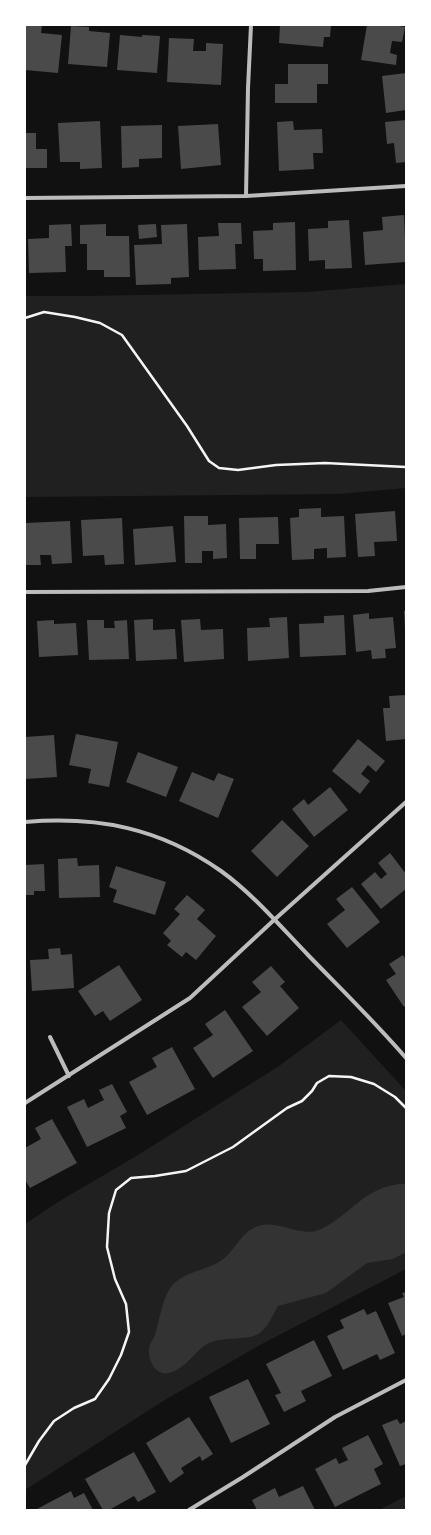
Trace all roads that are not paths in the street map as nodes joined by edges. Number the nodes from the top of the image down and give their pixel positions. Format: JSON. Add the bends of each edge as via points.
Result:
{"nodes":[{"id":1,"x":250,"y":25,"type":"edge"},
{"id":2,"x":406,"y":186,"type":"edge"},
{"id":3,"x":246,"y":196,"type":"junction"},
{"id":4,"x":25,"y":198,"type":"edge"},
{"id":5,"x":406,"y":586,"type":"edge"},
{"id":6,"x":25,"y":592,"type":"edge"},
{"id":7,"x":406,"y":802,"type":"edge"},
{"id":8,"x":25,"y":822,"type":"edge"},
{"id":9,"x":274,"y":920,"type":"junction"},
{"id":10,"x":50,"y":1037,"type":"dead end"},
{"id":11,"x":406,"y":1058,"type":"edge"},
{"id":12,"x":69,"y":1076,"type":"junction"},
{"id":13,"x":25,"y":1103,"type":"edge"},
{"id":14,"x":406,"y":1380,"type":"edge"},
{"id":15,"x":189,"y":1510,"type":"edge"}],
"edges":[{"from":1,"to":3,"type":"street"},
{"from":2,"to":3,"type":"street"},
{"from":3,"to":4,"type":"street"},
{"from":5,"to":6,"type":"street","via":[[368,591]]},
{"from":7,"to":9,"type":"street"},
{"from":8,"to":9,"type":"street","via":[[87,821],[142,831],[187,850],[221,871]]},
{"from":9,"to":11,"type":"street"},
{"from":9,"to":12,"type":"street","via":[[190,998]]},
{"from":10,"to":12,"type":"street"},
{"from":12,"to":13,"type":"street"},
{"from":14,"to":15,"type":"street","via":[[335,1417]]}]}
